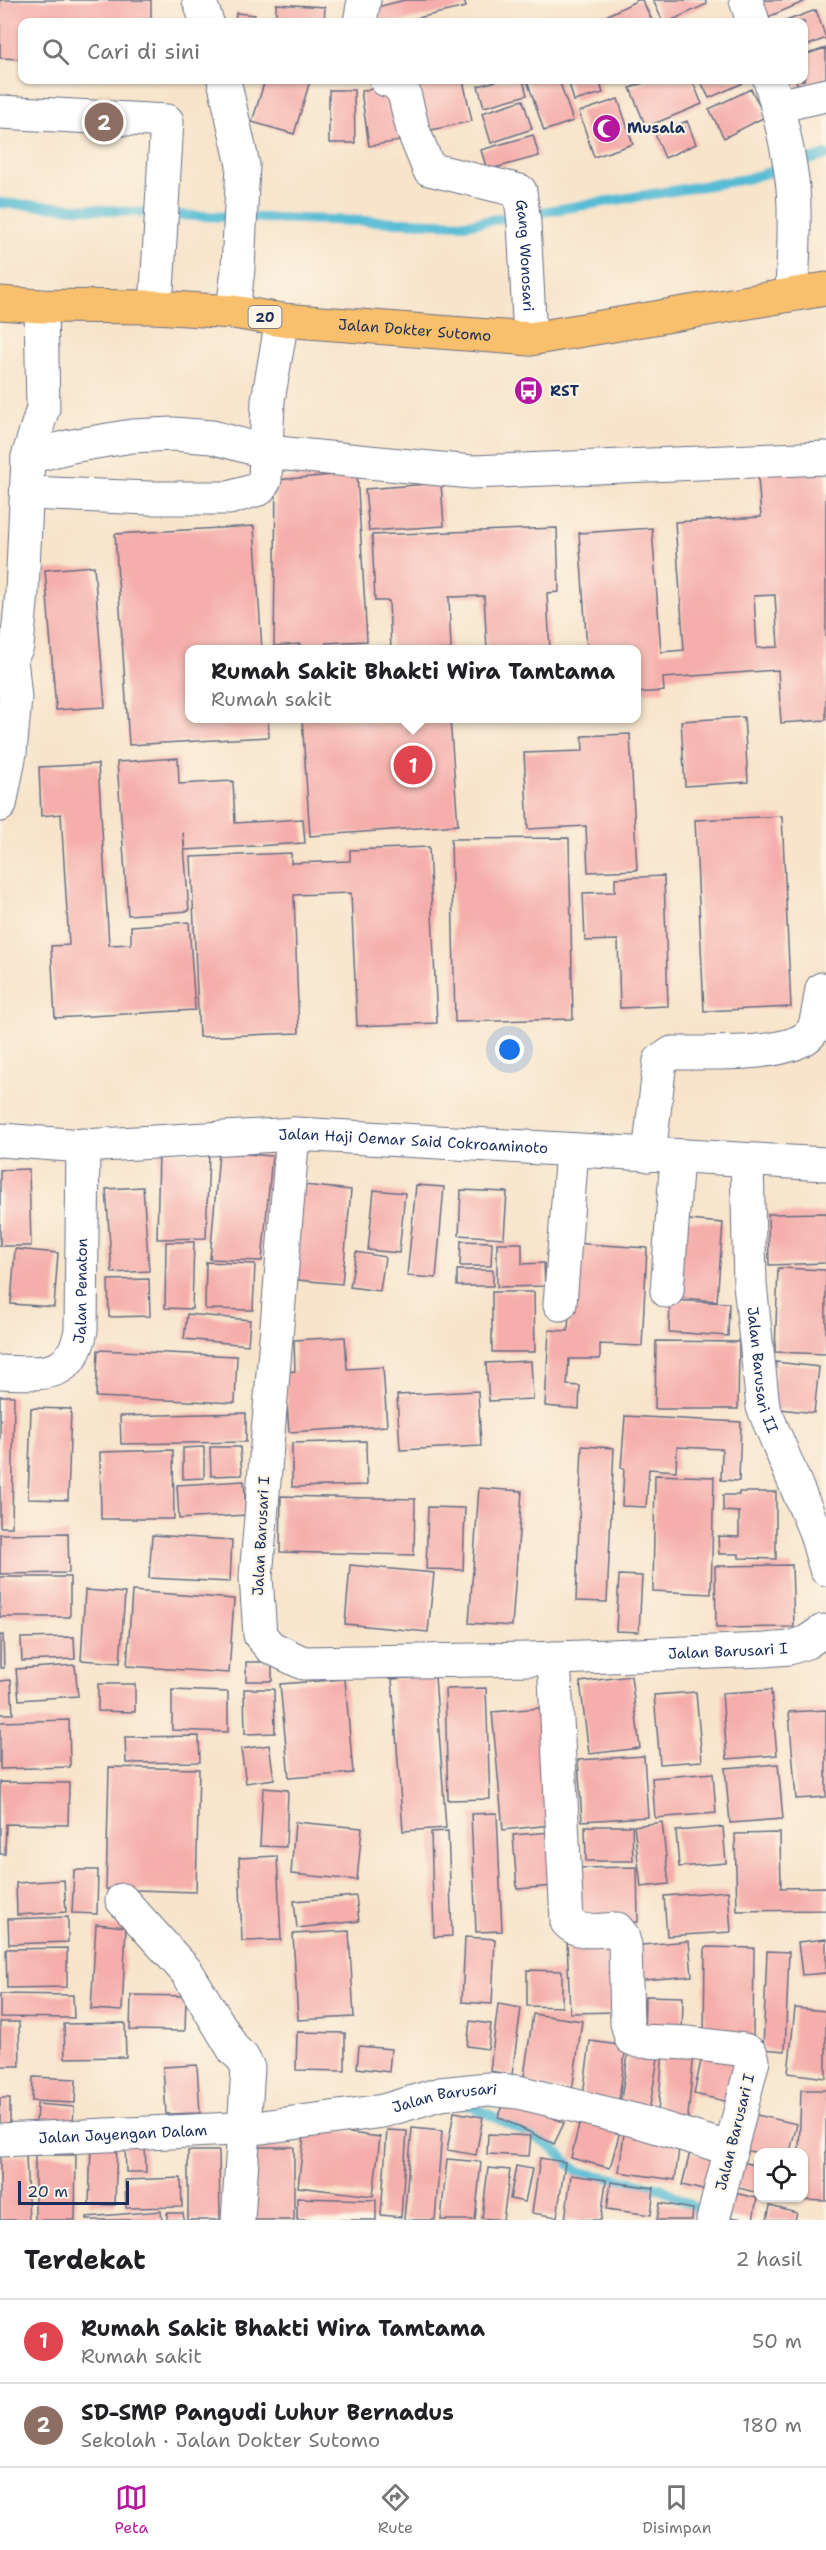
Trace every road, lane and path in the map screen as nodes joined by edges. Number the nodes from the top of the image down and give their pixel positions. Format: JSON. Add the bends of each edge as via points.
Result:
{"nodes":[{"id":1,"x":199,"y":0,"type":"edge"},
{"id":2,"x":364,"y":0,"type":"edge"},
{"id":3,"x":747,"y":0,"type":"edge"},
{"id":4,"x":206,"y":18,"type":"edge"},
{"id":5,"x":361,"y":18,"type":"edge"},
{"id":6,"x":752,"y":18,"type":"edge"},
{"id":7,"x":225,"y":84,"type":"edge"},
{"id":8,"x":397,"y":84,"type":"edge"},
{"id":9,"x":774,"y":93,"type":"edge"},
{"id":10,"x":826,"y":95,"type":"edge"},
{"id":11,"x":0,"y":112,"type":"edge"},
{"id":12,"x":826,"y":289,"type":"edge"},
{"id":13,"x":792,"y":294,"type":"junction"},
{"id":14,"x":0,"y":303,"type":"edge"},
{"id":15,"x":41,"y":306,"type":"junction"},
{"id":16,"x":156,"y":308,"type":"junction"},
{"id":17,"x":233,"y":312,"type":"junction"},
{"id":18,"x":282,"y":320,"type":"junction"},
{"id":19,"x":530,"y":339,"type":"junction"},
{"id":20,"x":267,"y":452,"type":"junction"},
{"id":21,"x":28,"y":457,"type":"junction"},
{"id":22,"x":826,"y":458,"type":"edge"},
{"id":23,"x":28,"y":493,"type":"junction"},
{"id":24,"x":0,"y":805,"type":"edge"},
{"id":25,"x":822,"y":989,"type":"dead end"},
{"id":26,"x":294,"y":1134,"type":"junction"},
{"id":27,"x":0,"y":1140,"type":"edge"},
{"id":28,"x":83,"y":1145,"type":"junction"},
{"id":29,"x":572,"y":1151,"type":"junction"},
{"id":30,"x":663,"y":1156,"type":"junction"},
{"id":31,"x":747,"y":1161,"type":"junction"},
{"id":32,"x":826,"y":1164,"type":"edge"},
{"id":33,"x":667,"y":1291,"type":"dead end"},
{"id":34,"x":560,"y":1304,"type":"dead end"},
{"id":35,"x":0,"y":1372,"type":"edge"},
{"id":36,"x":826,"y":1569,"type":"edge"},
{"id":37,"x":825,"y":1628,"type":"edge"},
{"id":38,"x":554,"y":1658,"type":"junction"},
{"id":39,"x":122,"y":1900,"type":"dead end"},
{"id":40,"x":246,"y":2115,"type":"junction"},
{"id":41,"x":0,"y":2140,"type":"edge"},
{"id":42,"x":731,"y":2149,"type":"junction"},
{"id":43,"x":715,"y":2214,"type":"edge"},
{"id":44,"x":238,"y":2220,"type":"edge"}],
"edges":[{"from":1,"to":4,"type":"street"},
{"from":2,"to":5,"type":"street"},
{"from":3,"to":6,"type":"street"},
{"from":7,"to":17,"type":"street","via":[[243,165]]},
{"from":8,"to":19,"type":"street","name":"Gang Wonosari","via":[[404,93],[429,170],[520,191]]},
{"from":9,"to":10,"type":"street"},
{"from":9,"to":13,"type":"street","via":[[793,189]]},
{"from":11,"to":16,"type":"street","via":[[167,121]]},
{"from":12,"to":13,"type":"highway","name":"Jalan Dokter Sutomo","number":"20"},
{"from":13,"to":19,"type":"highway","name":"Jalan Dokter Sutomo","number":"20"},
{"from":14,"to":15,"type":"highway","name":"Jalan Dokter Sutomo","number":"20"},
{"from":15,"to":16,"type":"highway","name":"Jalan Dokter Sutomo","number":"20"},
{"from":15,"to":21,"type":"street","via":[[43,408]]},
{"from":16,"to":17,"type":"highway","name":"Jalan Dokter Sutomo","number":"20"},
{"from":17,"to":18,"type":"highway","name":"Jalan Dokter Sutomo","number":"20"},
{"from":18,"to":19,"type":"highway","name":"Jalan Dokter Sutomo","number":"20"},
{"from":18,"to":20,"type":"street","via":[[271,386]]},
{"from":20,"to":21,"type":"street","via":[[212,437],[173,434],[132,436]]},
{"from":20,"to":22,"type":"street","via":[[471,472]]},
{"from":20,"to":23,"type":"street","via":[[265,480],[259,489],[229,498]]},
{"from":21,"to":23,"type":"street"},
{"from":23,"to":24,"type":"street","via":[[17,645],[11,658],[15,698]]},
{"from":25,"to":30,"type":"street","via":[[812,1032],[799,1043],[778,1050],[672,1053],[660,1061]]},
{"from":26,"to":28,"type":"street","name":"Jalan Haji Oemar Said Cokroaminoto"},
{"from":26,"to":29,"type":"street","name":"Jalan Haji Oemar Said Cokroaminoto"},
{"from":26,"to":38,"type":"street","name":"Jalan Barusari I","via":[[256,1577],[260,1635],[270,1647],[303,1663]]},
{"from":27,"to":28,"type":"street","name":"Jalan Haji Oemar Said Cokroaminoto"},
{"from":28,"to":35,"type":"street","name":"Jalan Penaton","via":[[78,1346],[71,1360],[57,1371]]},
{"from":29,"to":30,"type":"street","name":"Jalan Haji Oemar Said Cokroaminoto"},
{"from":29,"to":34,"type":"street"},
{"from":30,"to":31,"type":"street","name":"Jalan Haji Oemar Said Cokroaminoto"},
{"from":30,"to":33,"type":"street"},
{"from":31,"to":32,"type":"street","name":"Jalan Haji Oemar Said Cokroaminoto"},
{"from":31,"to":36,"type":"street","name":"Jalan Barusari II","via":[[750,1284],[763,1407],[815,1531]]},
{"from":37,"to":38,"type":"street","name":"Jalan Barusari I","via":[[807,1642],[789,1648]]},
{"from":38,"to":42,"type":"street","name":"Jalan Barusari I","via":[[567,1922],[580,1930],[617,1929],[622,1935],[631,2038],[750,2054],[753,2060]]},
{"from":39,"to":40,"type":"street","via":[[187,1972],[242,2057],[248,2068]]},
{"from":40,"to":41,"type":"street","name":"Jalan Jayengan Dalam"},
{"from":40,"to":42,"type":"street","name":"Jalan Barusari","via":[[338,2118],[410,2105],[440,2094],[488,2089],[518,2092],[638,2121]]},
{"from":40,"to":44,"type":"street"},
{"from":42,"to":43,"type":"street","name":"Jalan Barusari I"}]}
